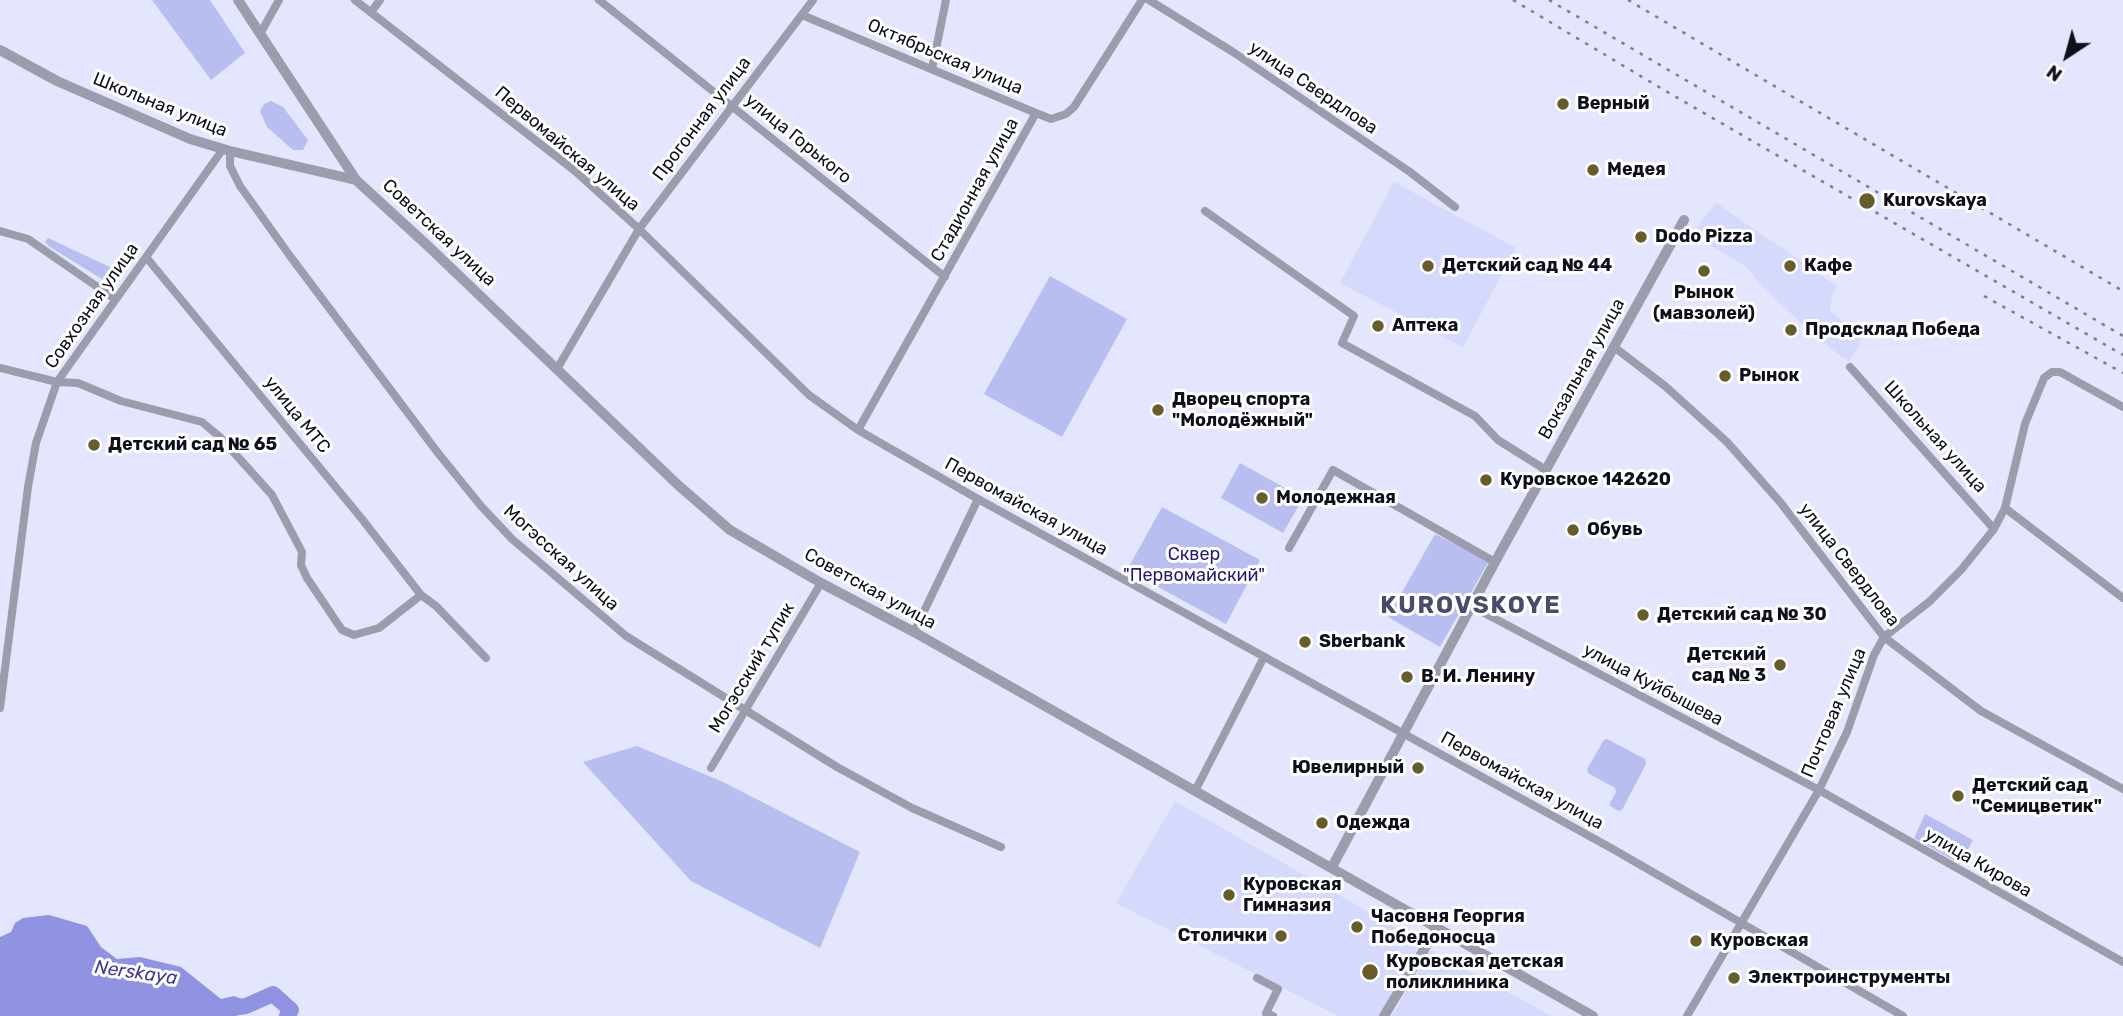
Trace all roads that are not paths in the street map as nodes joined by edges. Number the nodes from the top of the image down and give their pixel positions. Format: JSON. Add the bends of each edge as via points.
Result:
{"nodes":[{"id":1,"x":238,"y":0,"type":"edge"},
{"id":2,"x":279,"y":0,"type":"edge"},
{"id":3,"x":355,"y":0,"type":"edge"},
{"id":4,"x":380,"y":0,"type":"edge"},
{"id":5,"x":599,"y":0,"type":"edge"},
{"id":6,"x":813,"y":0,"type":"edge"},
{"id":7,"x":946,"y":0,"type":"edge"},
{"id":8,"x":1142,"y":0,"type":"edge"},
{"id":9,"x":1149,"y":0,"type":"edge"},
{"id":10,"x":371,"y":12,"type":"junction"},
{"id":11,"x":802,"y":15,"type":"junction"},
{"id":12,"x":260,"y":34,"type":"junction"},
{"id":13,"x":0,"y":50,"type":"edge"},
{"id":14,"x":932,"y":69,"type":"junction"},
{"id":15,"x":732,"y":105,"type":"junction"},
{"id":16,"x":1036,"y":113,"type":"junction"},
{"id":17,"x":227,"y":150,"type":"junction"},
{"id":18,"x":356,"y":180,"type":"junction"},
{"id":19,"x":1455,"y":207,"type":"dead end"},
{"id":20,"x":1205,"y":211,"type":"dead end"},
{"id":21,"x":1684,"y":220,"type":"dead end"},
{"id":22,"x":639,"y":229,"type":"junction"},
{"id":23,"x":0,"y":231,"type":"edge"},
{"id":24,"x":146,"y":257,"type":"junction"},
{"id":25,"x":945,"y":277,"type":"junction"},
{"id":26,"x":115,"y":299,"type":"junction"},
{"id":27,"x":1615,"y":347,"type":"junction"},
{"id":28,"x":1850,"y":367,"type":"dead end"},
{"id":29,"x":0,"y":368,"type":"edge"},
{"id":30,"x":557,"y":369,"type":"junction"},
{"id":31,"x":57,"y":382,"type":"junction"},
{"id":32,"x":2123,"y":407,"type":"edge"},
{"id":33,"x":858,"y":430,"type":"junction"},
{"id":34,"x":1546,"y":470,"type":"junction"},
{"id":35,"x":978,"y":499,"type":"junction"},
{"id":36,"x":2005,"y":508,"type":"junction"},
{"id":37,"x":1994,"y":529,"type":"junction"},
{"id":38,"x":1289,"y":548,"type":"dead end"},
{"id":39,"x":1495,"y":562,"type":"junction"},
{"id":40,"x":821,"y":583,"type":"junction"},
{"id":41,"x":421,"y":595,"type":"junction"},
{"id":42,"x":2123,"y":598,"type":"edge"},
{"id":43,"x":1471,"y":607,"type":"junction"},
{"id":44,"x":914,"y":632,"type":"junction"},
{"id":45,"x":1884,"y":637,"type":"junction"},
{"id":46,"x":1264,"y":657,"type":"junction"},
{"id":47,"x":486,"y":659,"type":"dead end"},
{"id":48,"x":0,"y":708,"type":"edge"},
{"id":49,"x":745,"y":710,"type":"junction"},
{"id":50,"x":1404,"y":735,"type":"junction"},
{"id":51,"x":711,"y":768,"type":"dead end"},
{"id":52,"x":2123,"y":789,"type":"edge"},
{"id":53,"x":1195,"y":790,"type":"junction"},
{"id":54,"x":1819,"y":790,"type":"junction"},
{"id":55,"x":1001,"y":846,"type":"dead end"},
{"id":56,"x":1332,"y":867,"type":"junction"},
{"id":57,"x":1742,"y":924,"type":"junction"},
{"id":58,"x":1437,"y":928,"type":"junction"},
{"id":59,"x":2123,"y":962,"type":"edge"},
{"id":60,"x":1257,"y":978,"type":"dead end"},
{"id":61,"x":1273,"y":1016,"type":"edge"},
{"id":62,"x":1384,"y":1016,"type":"edge"},
{"id":63,"x":1592,"y":1016,"type":"edge"},
{"id":64,"x":1687,"y":1016,"type":"edge"},
{"id":65,"x":1903,"y":1016,"type":"edge"}],
"edges":[{"from":1,"to":12,"type":"street","name":"Советская улица"},
{"from":2,"to":12,"type":"street"},
{"from":3,"to":10,"type":"street","name":"Первомайская улица"},
{"from":4,"to":10,"type":"street"},
{"from":5,"to":15,"type":"street","name":"улица Горького"},
{"from":6,"to":11,"type":"street","name":"Прогонная улица"},
{"from":7,"to":14,"type":"street"},
{"from":8,"to":16,"type":"street","name":"Стадионная улица","via":[[1074,107],[1051,119]]},
{"from":9,"to":19,"type":"street","name":"улица Свердлова","via":[[1233,52]]},
{"from":10,"to":22,"type":"street","name":"Первомайская улица","via":[[575,171]]},
{"from":11,"to":14,"type":"street","name":"Октябрьская улица"},
{"from":11,"to":15,"type":"street","name":"Прогонная улица"},
{"from":12,"to":18,"type":"street","name":"Советская улица"},
{"from":13,"to":17,"type":"street","name":"Школьная улица","via":[[139,118]]},
{"from":14,"to":16,"type":"street","name":"Октябрьская улица"},
{"from":15,"to":22,"type":"street","name":"Прогонная улица"},
{"from":15,"to":25,"type":"street","name":"улица Горького"},
{"from":16,"to":25,"type":"street","name":"Стадионная улица"},
{"from":17,"to":18,"type":"street","name":"Школьная улица"},
{"from":17,"to":24,"type":"street","name":"Совхозная улица"},
{"from":17,"to":49,"type":"street","name":"Могэсская улица","via":[[240,186],[481,506],[512,539],[617,629]]},
{"from":18,"to":30,"type":"street","name":"Советская улица"},
{"from":20,"to":34,"type":"street","via":[[1354,316],[1342,344],[1475,416],[1498,440]]},
{"from":21,"to":27,"type":"street","name":"Вокзальная улица"},
{"from":22,"to":30,"type":"street","name":"Прогонная улица"},
{"from":22,"to":33,"type":"street","name":"Первомайская улица","via":[[809,395]]},
{"from":23,"to":26,"type":"street","via":[[28,239]]},
{"from":24,"to":26,"type":"street","name":"Совхозная улица"},
{"from":24,"to":41,"type":"street","name":"улица МТС"},
{"from":25,"to":33,"type":"street","name":"Стадионная улица"},
{"from":26,"to":31,"type":"street","name":"Совхозная улица"},
{"from":27,"to":34,"type":"street","name":"Вокзальная улица"},
{"from":27,"to":45,"type":"street","name":"улица Свердлова","via":[[1727,442],[1780,502]]},
{"from":28,"to":37,"type":"street","name":"Школьная улица"},
{"from":29,"to":31,"type":"street"},
{"from":30,"to":40,"type":"street","name":"Советская улица","via":[[730,530]]},
{"from":31,"to":41,"type":"street","via":[[78,383],[121,401],[202,422],[220,437],[272,495],[302,552],[307,578],[342,630],[354,635],[379,628]]},
{"from":31,"to":48,"type":"street","name":"Совхозная улица","via":[[36,443],[28,487]]},
{"from":32,"to":36,"type":"street","name":"Почтовая улица","via":[[2060,372],[2044,378],[2025,424]]},
{"from":33,"to":35,"type":"street","name":"Первомайская улица"},
{"from":34,"to":39,"type":"street","name":"Вокзальная улица"},
{"from":35,"to":44,"type":"street"},
{"from":35,"to":46,"type":"street","name":"Первомайская улица"},
{"from":36,"to":37,"type":"street","name":"Почтовая улица"},
{"from":36,"to":42,"type":"street"},
{"from":37,"to":45,"type":"street","name":"Почтовая улица","via":[[1929,603]]},
{"from":38,"to":39,"type":"street","via":[[1333,470]]},
{"from":39,"to":43,"type":"street","name":"Вокзальная улица"},
{"from":40,"to":44,"type":"street","name":"Советская улица"},
{"from":40,"to":49,"type":"street","name":"Могэсский тупик"},
{"from":41,"to":47,"type":"street","name":"улица МТС"},
{"from":43,"to":50,"type":"street","name":"Вокзальная улица"},
{"from":43,"to":54,"type":"street","name":"улица Куйбышева"},
{"from":44,"to":53,"type":"street","name":"Советская улица"},
{"from":45,"to":52,"type":"street","name":"улица Свердлова","via":[[1982,711]]},
{"from":45,"to":54,"type":"street","name":"Почтовая улица"},
{"from":46,"to":50,"type":"street","name":"Первомайская улица"},
{"from":46,"to":53,"type":"street"},
{"from":49,"to":51,"type":"street","name":"Могэсский тупик"},
{"from":49,"to":55,"type":"street","name":"Могэсская улица","via":[[912,808]]},
{"from":50,"to":56,"type":"street","name":"Вокзальная улица"},
{"from":50,"to":57,"type":"street","name":"Первомайская улица"},
{"from":53,"to":56,"type":"street","name":"Советская улица"},
{"from":54,"to":57,"type":"street","name":"Почтовая улица"},
{"from":54,"to":59,"type":"street","name":"улица Кирова"},
{"from":56,"to":58,"type":"street","name":"Советская улица"},
{"from":57,"to":64,"type":"street","name":"Почтовая улица"},
{"from":57,"to":65,"type":"street","name":"Первомайская улица"},
{"from":58,"to":62,"type":"street"},
{"from":58,"to":63,"type":"street","name":"Советская улица"},
{"from":60,"to":61,"type":"street","via":[[1278,989],[1266,1013]]}]}
